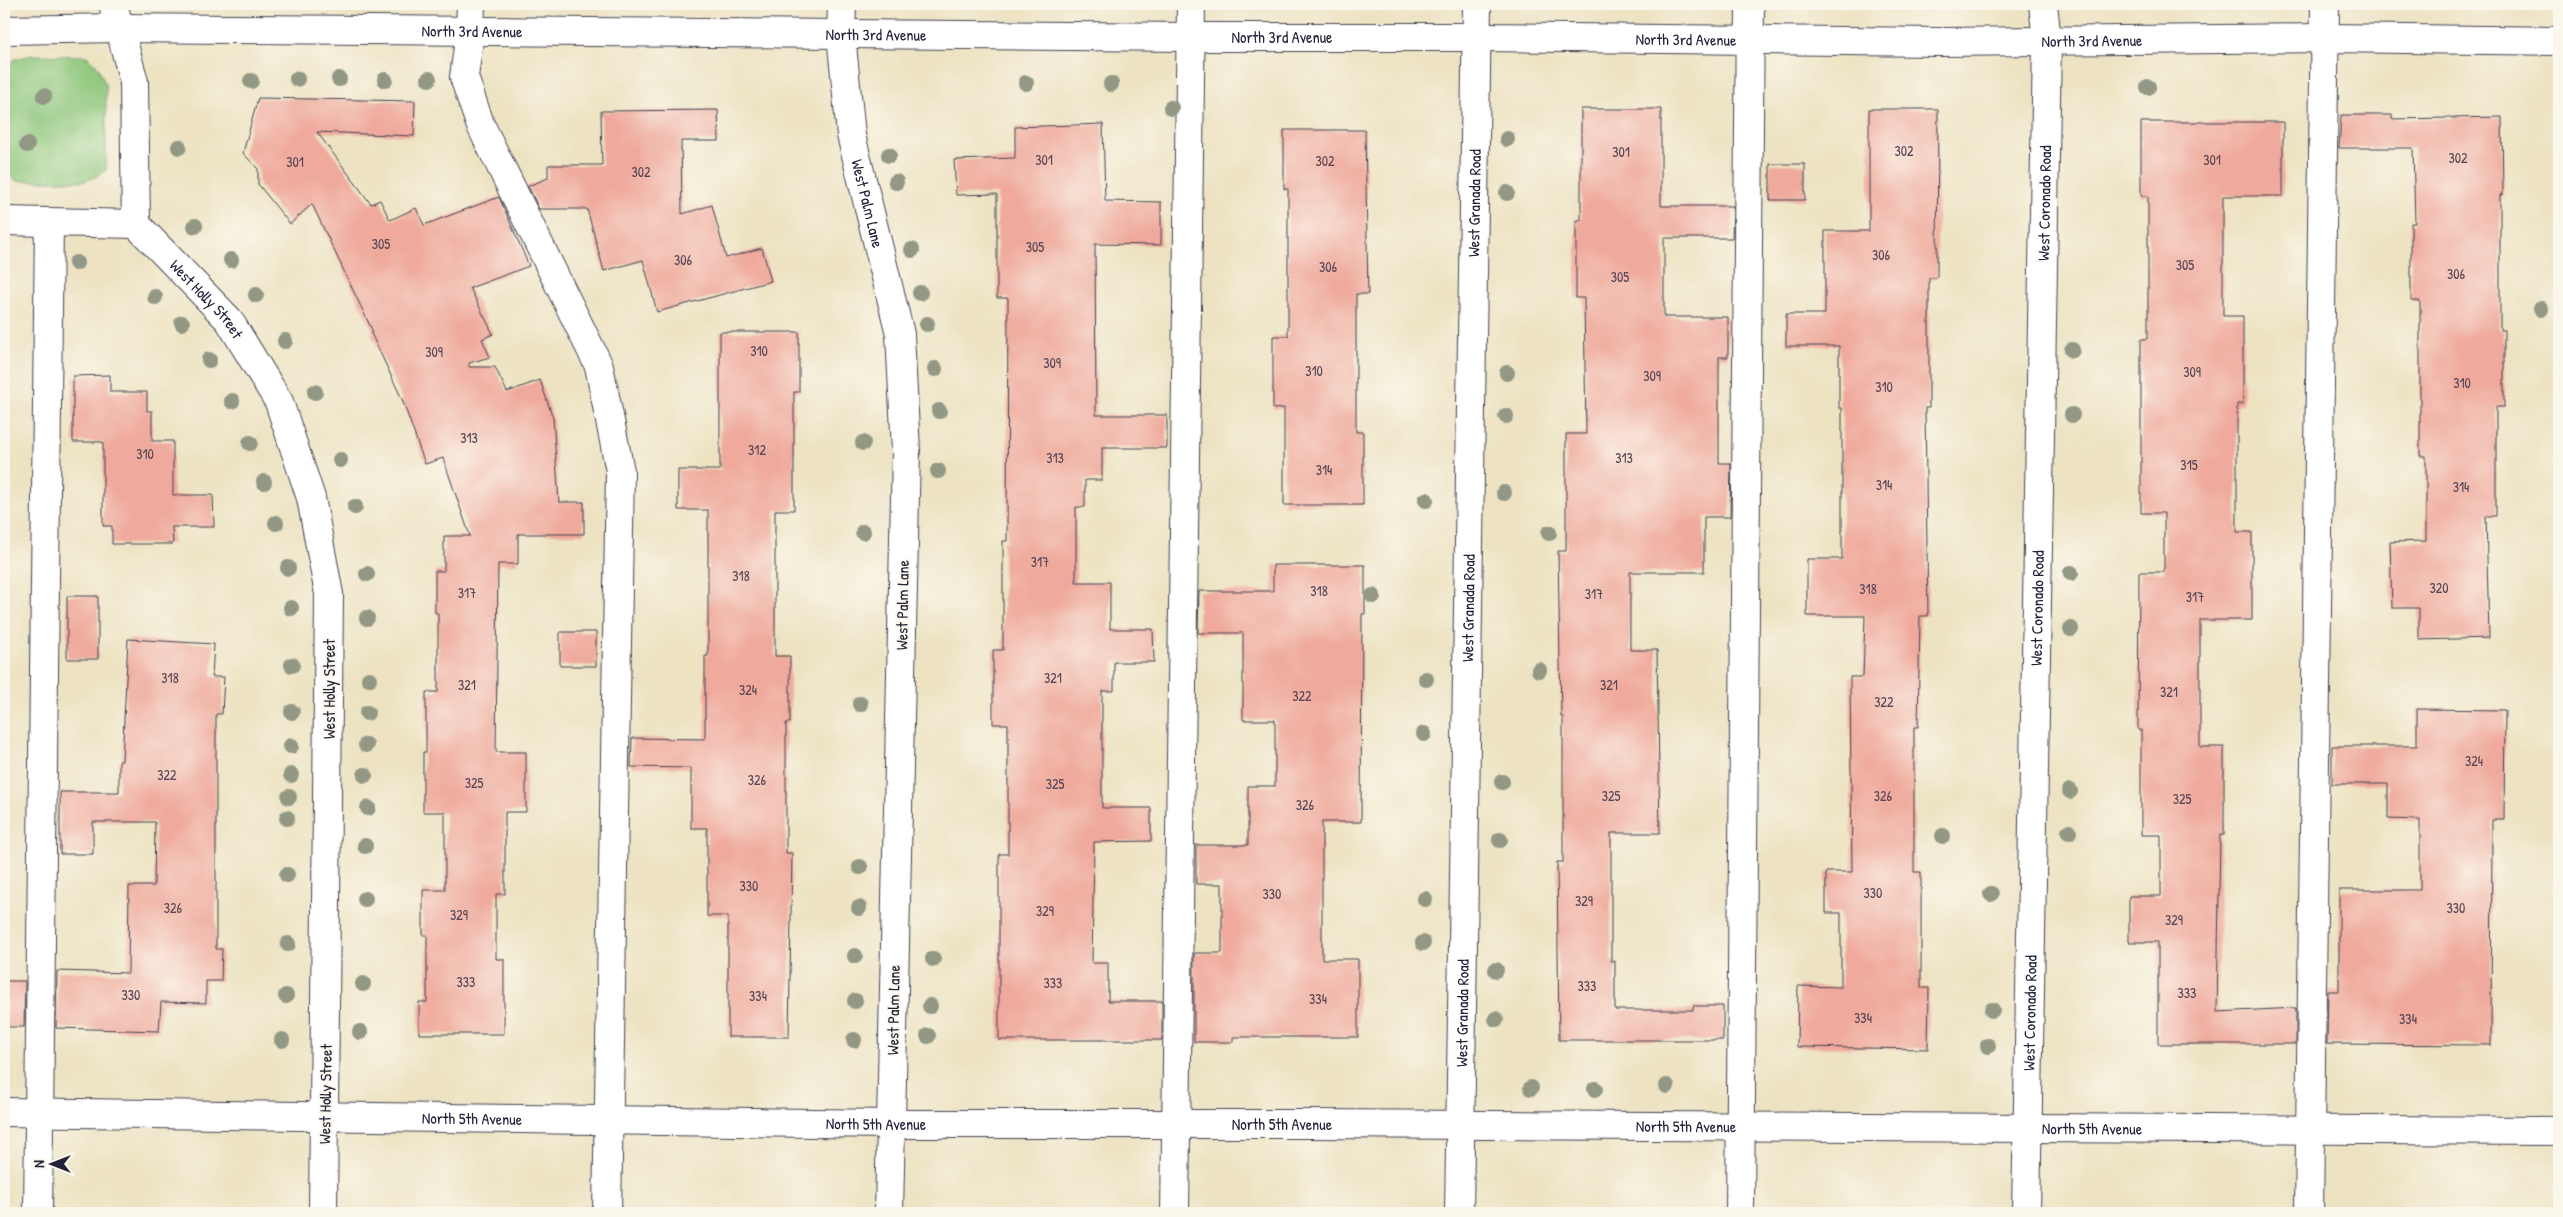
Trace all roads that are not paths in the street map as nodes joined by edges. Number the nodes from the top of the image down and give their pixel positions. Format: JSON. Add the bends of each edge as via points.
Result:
{"nodes":[{"id":1,"x":471,"y":4,"type":"edge"},
{"id":2,"x":842,"y":4,"type":"edge"},
{"id":3,"x":1192,"y":4,"type":"edge"},
{"id":4,"x":1477,"y":4,"type":"edge"},
{"id":5,"x":1750,"y":4,"type":"edge"},
{"id":6,"x":2043,"y":4,"type":"edge"},
{"id":7,"x":2325,"y":4,"type":"edge"},
{"id":8,"x":116,"y":16,"type":"edge"},
{"id":9,"x":4,"y":30,"type":"edge"},
{"id":10,"x":470,"y":32,"type":"junction"},
{"id":11,"x":841,"y":35,"type":"junction"},
{"id":12,"x":1191,"y":37,"type":"junction"},
{"id":13,"x":1476,"y":37,"type":"junction"},
{"id":14,"x":2325,"y":38,"type":"junction"},
{"id":15,"x":2559,"y":40,"type":"edge"},
{"id":16,"x":1749,"y":41,"type":"junction"},
{"id":17,"x":2047,"y":41,"type":"junction"},
{"id":18,"x":4,"y":221,"type":"edge"},
{"id":19,"x":49,"y":222,"type":"junction"},
{"id":20,"x":136,"y":224,"type":"junction"},
{"id":21,"x":4,"y":1112,"type":"edge"},
{"id":22,"x":40,"y":1112,"type":"junction"},
{"id":23,"x":324,"y":1118,"type":"junction"},
{"id":24,"x":608,"y":1121,"type":"junction"},
{"id":25,"x":890,"y":1124,"type":"junction"},
{"id":26,"x":1176,"y":1124,"type":"junction"},
{"id":27,"x":1460,"y":1126,"type":"junction"},
{"id":28,"x":1741,"y":1127,"type":"junction"},
{"id":29,"x":2027,"y":1127,"type":"junction"},
{"id":30,"x":2310,"y":1128,"type":"junction"},
{"id":31,"x":2559,"y":1131,"type":"edge"},
{"id":32,"x":38,"y":1213,"type":"edge"},
{"id":33,"x":324,"y":1213,"type":"edge"},
{"id":34,"x":607,"y":1213,"type":"edge"},
{"id":35,"x":889,"y":1213,"type":"edge"},
{"id":36,"x":1175,"y":1213,"type":"edge"},
{"id":37,"x":1459,"y":1213,"type":"edge"},
{"id":38,"x":1740,"y":1213,"type":"edge"},
{"id":39,"x":2026,"y":1213,"type":"edge"},
{"id":40,"x":2309,"y":1213,"type":"edge"}],
"edges":[{"from":1,"to":10,"type":"street"},
{"from":2,"to":11,"type":"street","name":"West Palm Lane"},
{"from":3,"to":12,"type":"street"},
{"from":4,"to":13,"type":"street","name":"West Granada Road"},
{"from":5,"to":16,"type":"street"},
{"from":6,"to":17,"type":"street","name":"West Coronado Road"},
{"from":7,"to":14,"type":"street"},
{"from":8,"to":9,"type":"street","name":"North 3rd Avenue"},
{"from":8,"to":10,"type":"street","name":"North 3rd Avenue"},
{"from":8,"to":20,"type":"street","via":[[134,82]]},
{"from":10,"to":11,"type":"street","name":"North 3rd Avenue"},
{"from":10,"to":24,"type":"street","via":[[464,77],[480,124],[599,366],[620,471]]},
{"from":11,"to":12,"type":"street","name":"North 3rd Avenue"},
{"from":11,"to":25,"type":"street","name":"West Palm Lane","via":[[851,135],[900,334],[905,442]]},
{"from":12,"to":13,"type":"street","name":"North 3rd Avenue"},
{"from":12,"to":26,"type":"street"},
{"from":13,"to":16,"type":"street","name":"North 3rd Avenue"},
{"from":13,"to":27,"type":"street","name":"West Granada Road"},
{"from":14,"to":15,"type":"street","name":"North 3rd Avenue"},
{"from":14,"to":17,"type":"street","name":"North 3rd Avenue"},
{"from":14,"to":30,"type":"street"},
{"from":16,"to":17,"type":"street","name":"North 3rd Avenue"},
{"from":16,"to":28,"type":"street"},
{"from":17,"to":29,"type":"street","name":"West Coronado Road"},
{"from":18,"to":19,"type":"street"},
{"from":19,"to":20,"type":"street"},
{"from":19,"to":22,"type":"street"},
{"from":20,"to":23,"type":"street","name":"West Holly Street","via":[[229,320],[279,402],[311,498],[330,594]]},
{"from":21,"to":22,"type":"street","name":"North 5th Avenue"},
{"from":22,"to":23,"type":"street","name":"North 5th Avenue"},
{"from":22,"to":32,"type":"street"},
{"from":23,"to":24,"type":"street","name":"North 5th Avenue"},
{"from":23,"to":33,"type":"street","name":"West Holly Street"},
{"from":24,"to":25,"type":"street","name":"North 5th Avenue"},
{"from":24,"to":34,"type":"street"},
{"from":25,"to":26,"type":"street","name":"North 5th Avenue"},
{"from":25,"to":35,"type":"street","name":"West Palm Lane"},
{"from":26,"to":27,"type":"street","name":"North 5th Avenue"},
{"from":26,"to":36,"type":"street"},
{"from":27,"to":28,"type":"street","name":"North 5th Avenue"},
{"from":27,"to":37,"type":"street","name":"West Granada Road"},
{"from":28,"to":29,"type":"street","name":"North 5th Avenue"},
{"from":28,"to":38,"type":"street"},
{"from":29,"to":30,"type":"street","name":"North 5th Avenue"},
{"from":29,"to":39,"type":"street","name":"West Coronado Road"},
{"from":30,"to":31,"type":"street","name":"North 5th Avenue"},
{"from":30,"to":40,"type":"street"}]}
